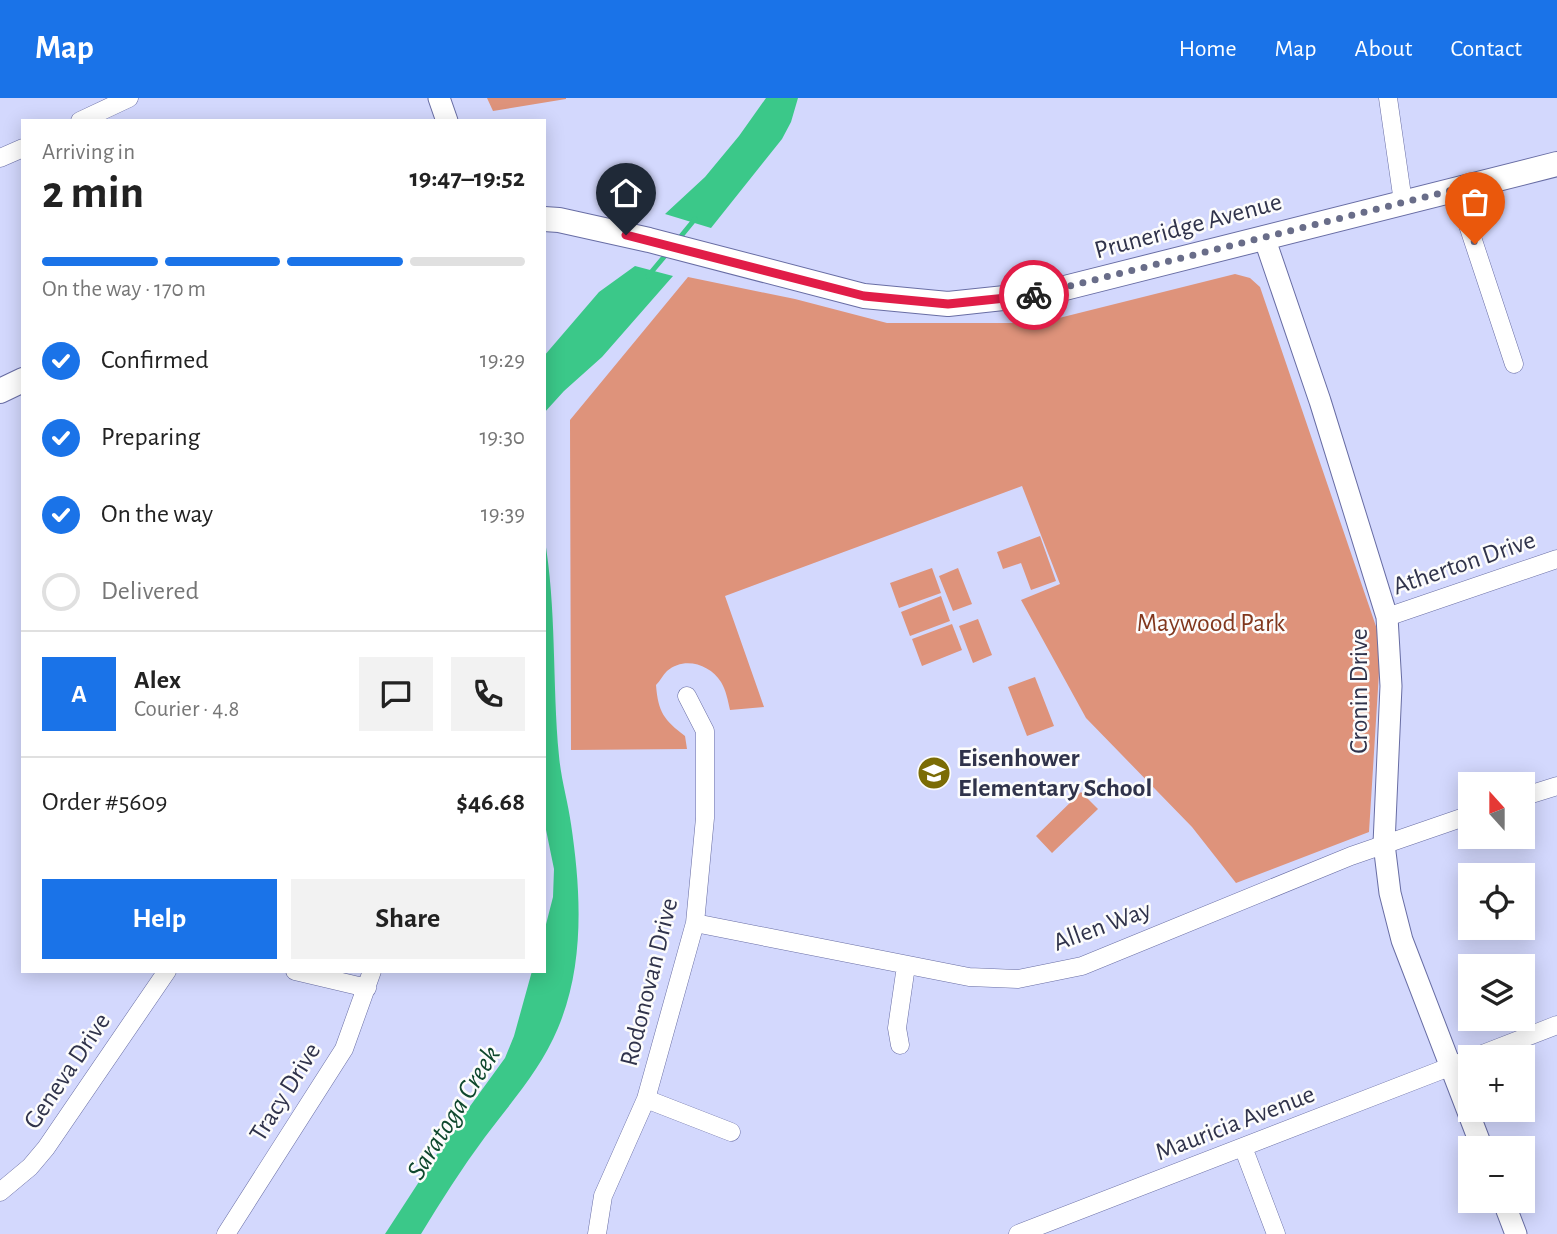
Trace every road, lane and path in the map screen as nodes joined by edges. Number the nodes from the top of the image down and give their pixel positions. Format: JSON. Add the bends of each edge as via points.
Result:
{"nodes":[{"id":1,"x":129,"y":98,"type":"edge"},
{"id":2,"x":439,"y":98,"type":"edge"},
{"id":3,"x":1388,"y":98,"type":"edge"},
{"id":4,"x":84,"y":119,"type":"edge"},
{"id":5,"x":446,"y":119,"type":"edge"},
{"id":6,"x":21,"y":149,"type":"edge"},
{"id":7,"x":0,"y":158,"type":"edge"},
{"id":8,"x":1557,"y":164,"type":"edge"},
{"id":9,"x":1457,"y":189,"type":"junction"},
{"id":10,"x":1403,"y":202,"type":"junction"},
{"id":11,"x":546,"y":219,"type":"edge"},
{"id":12,"x":1264,"y":237,"type":"junction"},
{"id":13,"x":1514,"y":364,"type":"dead end"},
{"id":14,"x":21,"y":381,"type":"edge"},
{"id":15,"x":0,"y":391,"type":"edge"},
{"id":16,"x":1557,"y":559,"type":"edge"},
{"id":17,"x":1387,"y":617,"type":"junction"},
{"id":18,"x":687,"y":696,"type":"dead end"},
{"id":19,"x":1557,"y":786,"type":"edge"},
{"id":20,"x":1535,"y":793,"type":"edge"},
{"id":21,"x":1458,"y":819,"type":"edge"},
{"id":22,"x":1384,"y":844,"type":"junction"},
{"id":23,"x":695,"y":923,"type":"junction"},
{"id":24,"x":905,"y":966,"type":"junction"},
{"id":25,"x":165,"y":973,"type":"edge"},
{"id":26,"x":312,"y":973,"type":"edge"},
{"id":27,"x":370,"y":980,"type":"edge"},
{"id":28,"x":1557,"y":1025,"type":"edge"},
{"id":29,"x":900,"y":1045,"type":"dead end"},
{"id":30,"x":1506,"y":1045,"type":"edge"},
{"id":31,"x":1458,"y":1059,"type":"edge"},
{"id":32,"x":1458,"y":1064,"type":"edge"},
{"id":33,"x":646,"y":1099,"type":"junction"},
{"id":34,"x":731,"y":1132,"type":"dead end"},
{"id":35,"x":1243,"y":1147,"type":"junction"},
{"id":36,"x":0,"y":1192,"type":"edge"},
{"id":37,"x":1508,"y":1213,"type":"edge"},
{"id":38,"x":1029,"y":1232,"type":"edge"},
{"id":39,"x":226,"y":1234,"type":"edge"},
{"id":40,"x":597,"y":1234,"type":"edge"},
{"id":41,"x":1276,"y":1234,"type":"edge"},
{"id":42,"x":1516,"y":1234,"type":"edge"}],
"edges":[{"from":1,"to":4,"type":"street"},
{"from":2,"to":5,"type":"street"},
{"from":3,"to":10,"type":"street"},
{"from":6,"to":7,"type":"street"},
{"from":8,"to":9,"type":"main road","name":"Pruneridge Avenue"},
{"from":9,"to":10,"type":"main road","name":"Pruneridge Avenue"},
{"from":9,"to":13,"type":"street"},
{"from":10,"to":12,"type":"main road","name":"Pruneridge Avenue"},
{"from":11,"to":12,"type":"main road","name":"Pruneridge Avenue","via":[[649,240],[864,296],[948,304],[1041,294]]},
{"from":12,"to":17,"type":"street","name":"Cronin Drive"},
{"from":14,"to":15,"type":"main road"},
{"from":16,"to":17,"type":"street","name":"Atherton Drive"},
{"from":17,"to":22,"type":"street","name":"Cronin Drive","via":[[1391,686]]},
{"from":18,"to":23,"type":"street","name":"Rodonovan Drive","via":[[705,731],[705,818]]},
{"from":19,"to":20,"type":"street"},
{"from":21,"to":22,"type":"street","name":"Allen Way"},
{"from":22,"to":24,"type":"street","name":"Allen Way","via":[[1082,966],[1017,979],[969,977]]},
{"from":22,"to":31,"type":"street","name":"Cronin Drive","via":[[1402,940]]},
{"from":23,"to":24,"type":"street","name":"Allen Way"},
{"from":23,"to":33,"type":"street","name":"Rodonovan Drive"},
{"from":24,"to":29,"type":"street","via":[[897,1028]]},
{"from":25,"to":36,"type":"street","name":"Geneva Drive","via":[[46,1148]]},
{"from":26,"to":27,"type":"street"},
{"from":27,"to":39,"type":"street","name":"Tracy Drive","via":[[344,1049]]},
{"from":28,"to":30,"type":"street"},
{"from":32,"to":35,"type":"street","name":"Mauricia Avenue"},
{"from":33,"to":34,"type":"street"},
{"from":33,"to":40,"type":"street","name":"Rodonovan Drive","via":[[603,1196]]},
{"from":35,"to":38,"type":"street","name":"Mauricia Avenue"},
{"from":35,"to":41,"type":"street"},
{"from":37,"to":42,"type":"street"}]}
